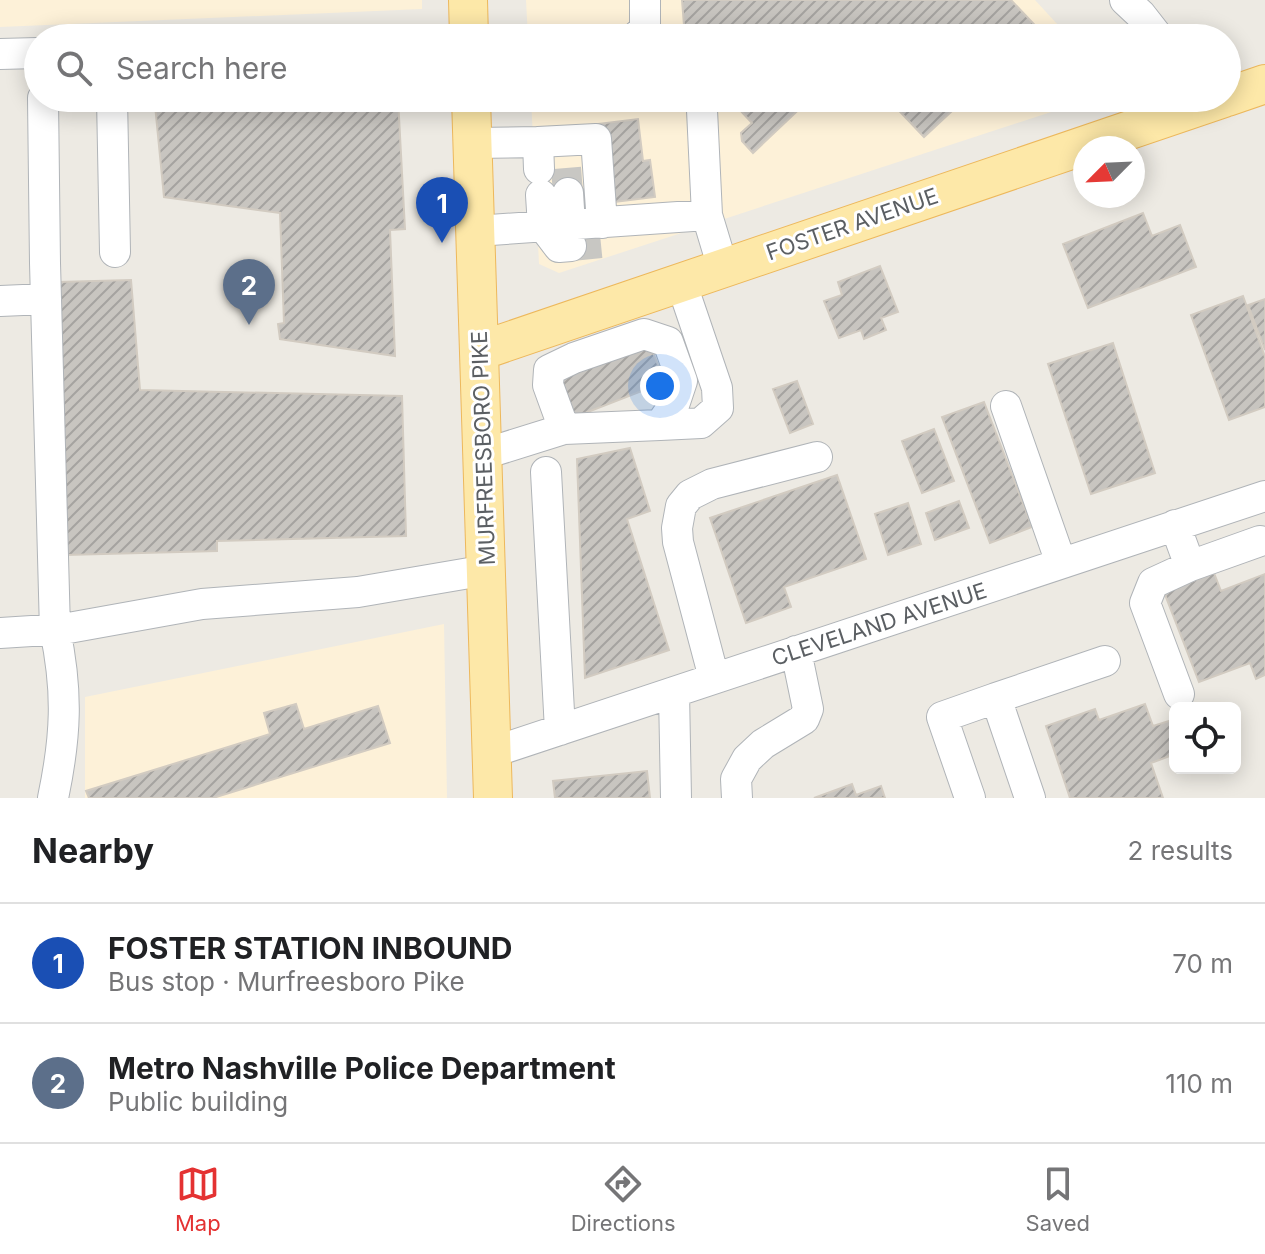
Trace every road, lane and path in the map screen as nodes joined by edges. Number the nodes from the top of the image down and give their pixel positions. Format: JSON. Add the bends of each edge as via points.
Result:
{"nodes":[{"id":1,"x":468,"y":0,"type":"edge"},
{"id":2,"x":645,"y":0,"type":"edge"},
{"id":3,"x":1125,"y":0,"type":"edge"},
{"id":4,"x":469,"y":24,"type":"edge"},
{"id":5,"x":645,"y":24,"type":"edge"},
{"id":6,"x":1148,"y":24,"type":"edge"},
{"id":7,"x":24,"y":53,"type":"edge"},
{"id":8,"x":0,"y":54,"type":"edge"},
{"id":9,"x":1265,"y":84,"type":"edge"},
{"id":10,"x":1241,"y":91,"type":"edge"},
{"id":11,"x":43,"y":112,"type":"edge"},
{"id":12,"x":112,"y":112,"type":"edge"},
{"id":13,"x":472,"y":112,"type":"edge"},
{"id":14,"x":702,"y":112,"type":"edge"},
{"id":15,"x":1173,"y":112,"type":"edge"},
{"id":16,"x":473,"y":143,"type":"junction"},
{"id":17,"x":553,"y":168,"type":"junction"},
{"id":18,"x":707,"y":215,"type":"junction"},
{"id":19,"x":476,"y":231,"type":"junction"},
{"id":20,"x":577,"y":232,"type":"junction"},
{"id":21,"x":115,"y":252,"type":"dead end"},
{"id":22,"x":723,"y":268,"type":"junction"},
{"id":23,"x":681,"y":282,"type":"junction"},
{"id":24,"x":46,"y":299,"type":"junction"},
{"id":25,"x":0,"y":301,"type":"edge"},
{"id":26,"x":480,"y":351,"type":"junction"},
{"id":27,"x":1006,"y":406,"type":"dead end"},
{"id":28,"x":660,"y":425,"type":"junction"},
{"id":29,"x":564,"y":429,"type":"junction"},
{"id":30,"x":484,"y":454,"type":"junction"},
{"id":31,"x":817,"y":457,"type":"dead end"},
{"id":32,"x":546,"y":472,"type":"dead end"},
{"id":33,"x":1265,"y":496,"type":"edge"},
{"id":34,"x":1175,"y":525,"type":"junction"},
{"id":35,"x":1260,"y":541,"type":"dead end"},
{"id":36,"x":1061,"y":563,"type":"junction"},
{"id":37,"x":1190,"y":566,"type":"junction"},
{"id":38,"x":487,"y":570,"type":"junction"},
{"id":39,"x":55,"y":630,"type":"junction"},
{"id":40,"x":0,"y":633,"type":"edge"},
{"id":41,"x":796,"y":651,"type":"junction"},
{"id":42,"x":1105,"y":661,"type":"dead end"},
{"id":43,"x":714,"y":678,"type":"junction"},
{"id":44,"x":674,"y":692,"type":"junction"},
{"id":45,"x":1179,"y":694,"type":"dead end"},
{"id":46,"x":996,"y":698,"type":"junction"},
{"id":47,"x":560,"y":730,"type":"junction"},
{"id":48,"x":493,"y":752,"type":"junction"},
{"id":49,"x":53,"y":798,"type":"edge"},
{"id":50,"x":493,"y":798,"type":"edge"},
{"id":51,"x":676,"y":798,"type":"edge"},
{"id":52,"x":737,"y":798,"type":"edge"},
{"id":53,"x":970,"y":798,"type":"edge"},
{"id":54,"x":1030,"y":798,"type":"edge"}],
"edges":[{"from":1,"to":4,"type":"main road"},
{"from":2,"to":5,"type":"street"},
{"from":3,"to":6,"type":"street"},
{"from":7,"to":8,"type":"street"},
{"from":9,"to":10,"type":"main road","name":"FOSTER AVENUE"},
{"from":11,"to":24,"type":"street"},
{"from":12,"to":21,"type":"street"},
{"from":13,"to":16,"type":"main road","name":"MURFREESBORO PIKE"},
{"from":14,"to":18,"type":"street"},
{"from":15,"to":22,"type":"main road","name":"FOSTER AVENUE"},
{"from":16,"to":17,"type":"street"},
{"from":16,"to":19,"type":"main road","name":"MURFREESBORO PIKE"},
{"from":17,"to":20,"type":"street"},
{"from":17,"to":20,"type":"street","via":[[596,139]]},
{"from":18,"to":20,"type":"street"},
{"from":18,"to":22,"type":"street"},
{"from":19,"to":20,"type":"street"},
{"from":19,"to":26,"type":"main road","name":"MURFREESBORO PIKE"},
{"from":22,"to":23,"type":"main road","name":"FOSTER AVENUE"},
{"from":23,"to":26,"type":"main road","name":"FOSTER AVENUE"},
{"from":23,"to":28,"type":"street","via":[[717,388],[718,408],[701,423]]},
{"from":24,"to":25,"type":"street"},
{"from":24,"to":39,"type":"street"},
{"from":26,"to":30,"type":"main road","name":"MURFREESBORO PIKE"},
{"from":27,"to":36,"type":"street"},
{"from":28,"to":29,"type":"street"},
{"from":28,"to":29,"type":"street","via":[[682,381],[668,342],[644,334],[549,370],[548,385]]},
{"from":29,"to":30,"type":"street"},
{"from":30,"to":38,"type":"main road","name":"MURFREESBORO PIKE"},
{"from":31,"to":43,"type":"street","via":[[712,484],[681,506],[678,542]]},
{"from":32,"to":47,"type":"street"},
{"from":33,"to":34,"type":"street","name":"CLEVELAND AVENUE"},
{"from":34,"to":36,"type":"street","name":"CLEVELAND AVENUE"},
{"from":34,"to":37,"type":"street"},
{"from":35,"to":37,"type":"street"},
{"from":36,"to":41,"type":"street","name":"CLEVELAND AVENUE"},
{"from":37,"to":45,"type":"street","via":[[1153,583],[1145,603]]},
{"from":38,"to":39,"type":"street","via":[[358,592],[202,604]]},
{"from":38,"to":48,"type":"main road","name":"MURFREESBORO PIKE"},
{"from":39,"to":40,"type":"street"},
{"from":39,"to":49,"type":"street","via":[[65,709]]},
{"from":41,"to":43,"type":"street","name":"CLEVELAND AVENUE"},
{"from":41,"to":52,"type":"street","via":[[808,709],[804,719],[747,759],[736,779]]},
{"from":42,"to":46,"type":"street"},
{"from":43,"to":44,"type":"street","name":"CLEVELAND AVENUE"},
{"from":44,"to":47,"type":"street","name":"CLEVELAND AVENUE"},
{"from":44,"to":51,"type":"street"},
{"from":46,"to":53,"type":"street","via":[[942,717]]},
{"from":46,"to":54,"type":"street"},
{"from":47,"to":48,"type":"street","name":"CLEVELAND AVENUE"},
{"from":48,"to":50,"type":"main road","name":"MURFREESBORO PIKE"}]}
